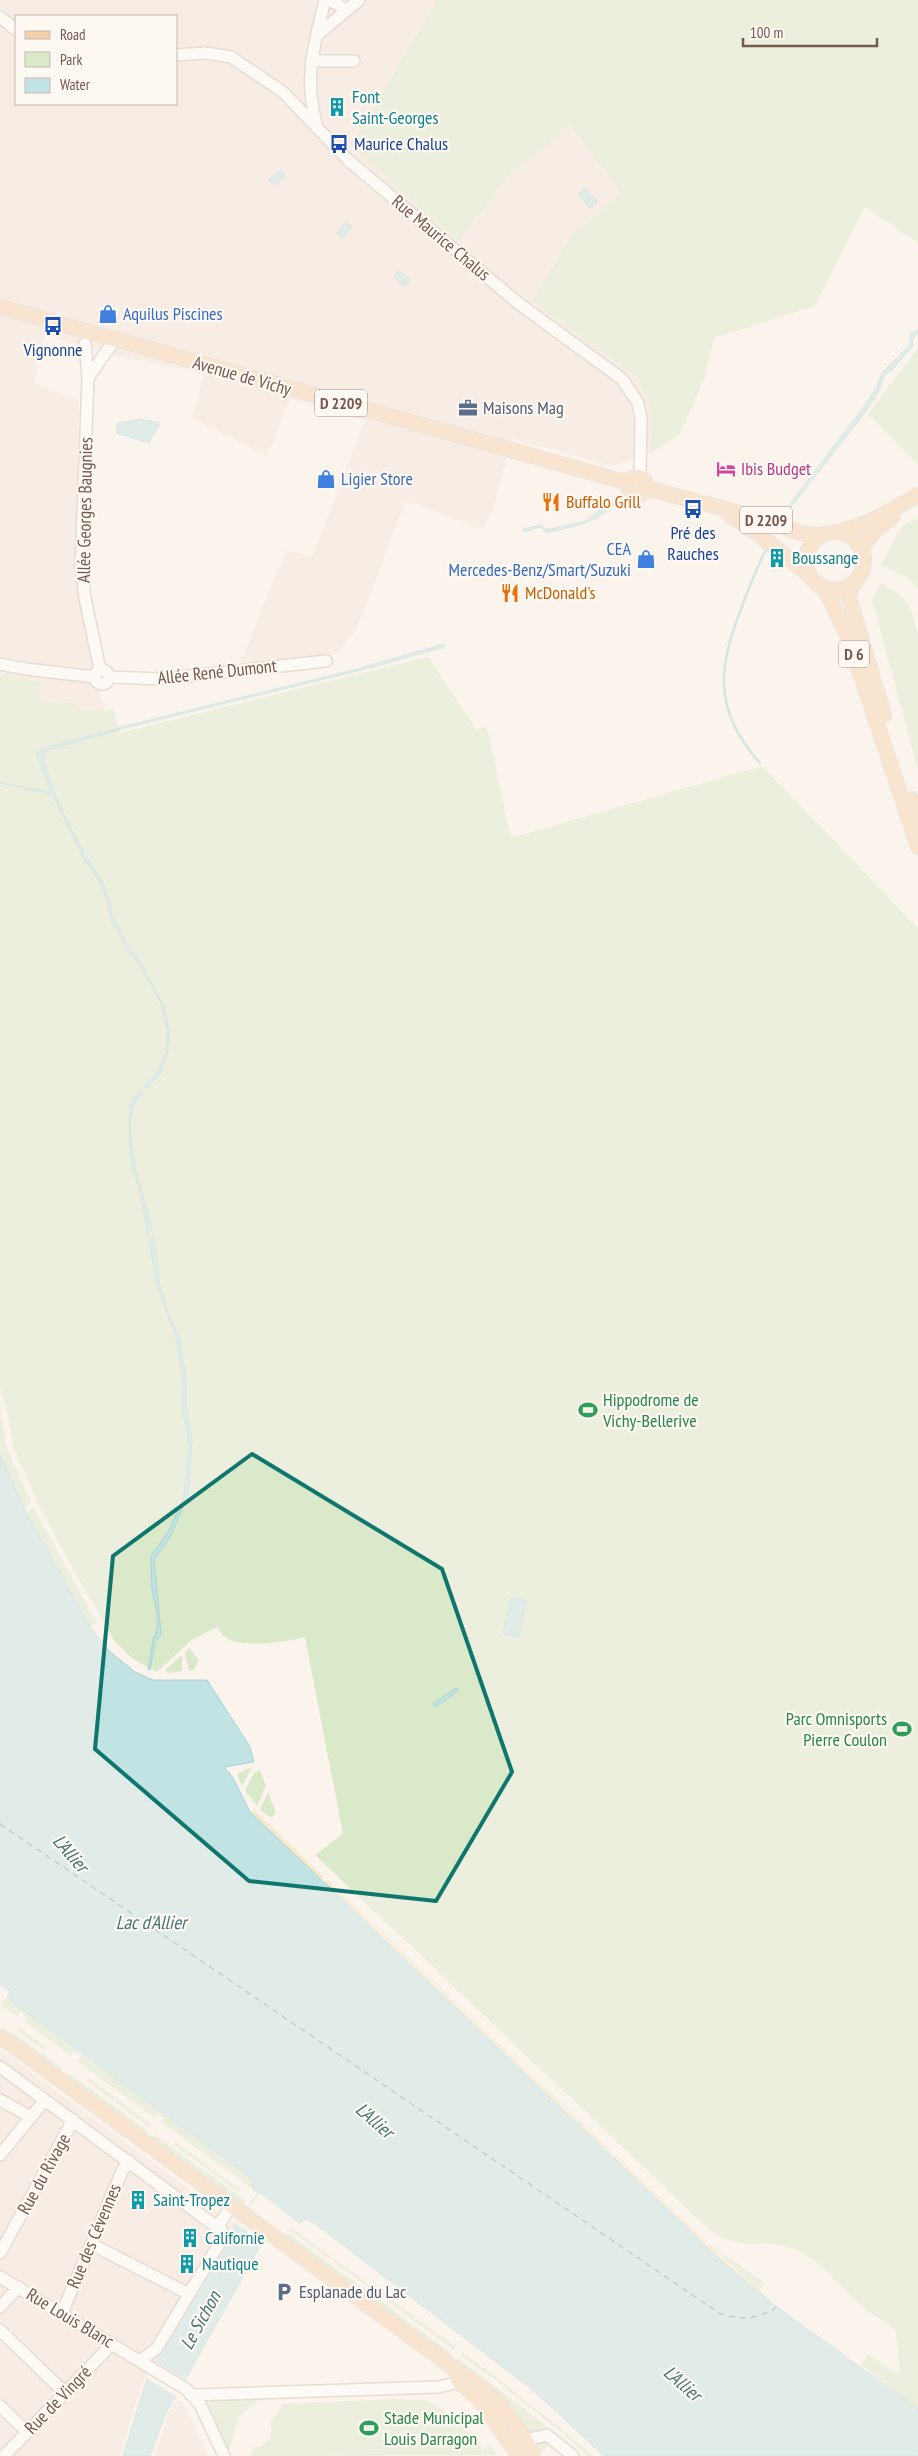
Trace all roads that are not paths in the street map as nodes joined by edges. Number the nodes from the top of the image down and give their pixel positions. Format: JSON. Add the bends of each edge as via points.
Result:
{"nodes":[{"id":1,"x":359,"y":0,"type":"edge"},
{"id":2,"x":325,"y":2,"type":"edge"},
{"id":3,"x":342,"y":12,"type":"junction"},
{"id":4,"x":0,"y":17,"type":"edge"},
{"id":5,"x":15,"y":29,"type":"edge"},
{"id":6,"x":316,"y":35,"type":"junction"},
{"id":7,"x":178,"y":55,"type":"edge"},
{"id":8,"x":311,"y":60,"type":"junction"},
{"id":9,"x":354,"y":61,"type":"dead end"},
{"id":10,"x":309,"y":79,"type":"junction"},
{"id":11,"x":298,"y":105,"type":"junction"},
{"id":12,"x":316,"y":125,"type":"junction"},
{"id":13,"x":0,"y":308,"type":"edge"},
{"id":14,"x":115,"y":339,"type":"junction"},
{"id":15,"x":85,"y":344,"type":"dead end"},
{"id":16,"x":88,"y":378,"type":"junction"},
{"id":17,"x":638,"y":483,"type":"junction"},
{"id":18,"x":918,"y":495,"type":"edge"},
{"id":19,"x":918,"y":502,"type":"edge"},
{"id":20,"x":710,"y":506,"type":"junction"},
{"id":21,"x":837,"y":532,"type":"junction"},
{"id":22,"x":822,"y":535,"type":"junction"},
{"id":23,"x":861,"y":548,"type":"junction"},
{"id":24,"x":808,"y":574,"type":"junction"},
{"id":25,"x":854,"y":583,"type":"junction"},
{"id":26,"x":825,"y":589,"type":"junction"},
{"id":27,"x":326,"y":661,"type":"dead end"},
{"id":28,"x":0,"y":664,"type":"edge"},
{"id":29,"x":101,"y":675,"type":"junction"},
{"id":30,"x":918,"y":820,"type":"edge"},
{"id":31,"x":918,"y":847,"type":"edge"},
{"id":32,"x":0,"y":2036,"type":"edge"},
{"id":33,"x":0,"y":2045,"type":"edge"},
{"id":34,"x":0,"y":2067,"type":"edge"},
{"id":35,"x":0,"y":2100,"type":"edge"},
{"id":36,"x":45,"y":2100,"type":"junction"},
{"id":37,"x":31,"y":2117,"type":"junction"},
{"id":38,"x":73,"y":2120,"type":"junction"},
{"id":39,"x":0,"y":2155,"type":"edge"},
{"id":40,"x":129,"y":2161,"type":"junction"},
{"id":41,"x":235,"y":2214,"type":"junction"},
{"id":42,"x":218,"y":2226,"type":"junction"},
{"id":43,"x":91,"y":2244,"type":"junction"},
{"id":44,"x":277,"y":2244,"type":"junction"},
{"id":45,"x":0,"y":2253,"type":"edge"},
{"id":46,"x":0,"y":2277,"type":"edge"},
{"id":47,"x":19,"y":2287,"type":"junction"},
{"id":48,"x":189,"y":2294,"type":"junction"},
{"id":49,"x":0,"y":2307,"type":"edge"},
{"id":50,"x":62,"y":2313,"type":"junction"},
{"id":51,"x":0,"y":2330,"type":"edge"},
{"id":52,"x":112,"y":2344,"type":"junction"},
{"id":53,"x":140,"y":2361,"type":"junction"},
{"id":54,"x":459,"y":2382,"type":"junction"},
{"id":55,"x":190,"y":2392,"type":"junction"},
{"id":56,"x":65,"y":2393,"type":"junction"},
{"id":57,"x":0,"y":2406,"type":"edge"},
{"id":58,"x":27,"y":2432,"type":"junction"},
{"id":59,"x":527,"y":2441,"type":"junction"},
{"id":60,"x":4,"y":2456,"type":"edge"},
{"id":61,"x":224,"y":2456,"type":"edge"},
{"id":62,"x":519,"y":2456,"type":"edge"},
{"id":63,"x":533,"y":2456,"type":"edge"},
{"id":64,"x":573,"y":2456,"type":"edge"}],
"edges":[{"from":1,"to":3,"type":"street"},
{"from":2,"to":3,"type":"street"},
{"from":2,"to":6,"type":"street"},
{"from":3,"to":6,"type":"street"},
{"from":4,"to":5,"type":"street"},
{"from":6,"to":8,"type":"street"},
{"from":7,"to":11,"type":"street","name":"Rue Maurice Chalus","via":[[205,53],[231,57]]},
{"from":8,"to":9,"type":"street"},
{"from":8,"to":10,"type":"street"},
{"from":10,"to":11,"type":"street"},
{"from":10,"to":12,"type":"street"},
{"from":11,"to":12,"type":"street","name":"Rue Maurice Chalus"},
{"from":12,"to":17,"type":"street","name":"Rue Maurice Chalus","via":[[348,160],[518,303],[622,379],[638,403],[641,418]]},
{"from":13,"to":14,"type":"main road","name":"Avenue de Vichy","number":"D 2209"},
{"from":14,"to":16,"type":"street"},
{"from":14,"to":17,"type":"main road","name":"Avenue de Vichy","number":"D 2209"},
{"from":15,"to":16,"type":"street","name":"Allée Georges Baugnies"},
{"from":16,"to":29,"type":"street","name":"Allée Georges Baugnies","via":[[81,567]]},
{"from":17,"to":20,"type":"main road","name":"Avenue de Vichy","number":"D 2209"},
{"from":18,"to":21,"type":"main road","via":[[886,514]]},
{"from":19,"to":23,"type":"main road","via":[[874,531]]},
{"from":20,"to":22,"type":"main road","name":"Avenue de Vichy","number":"D 2209","via":[[766,520],[800,533]]},
{"from":20,"to":24,"type":"main road","name":"Avenue de Vichy","number":"D 2209","via":[[742,522]]},
{"from":21,"to":22,"type":"main road"},
{"from":21,"to":23,"type":"main road","via":[[851,537]]},
{"from":22,"to":24,"type":"main road","via":[[807,551]]},
{"from":23,"to":25,"type":"main road","via":[[864,563]]},
{"from":24,"to":26,"type":"main road"},
{"from":25,"to":26,"type":"main road","via":[[840,590]]},
{"from":25,"to":30,"type":"main road","number":"D 6","via":[[849,598]]},
{"from":26,"to":31,"type":"main road","number":"D 6","via":[[848,637]]},
{"from":27,"to":29,"type":"street","name":"Allée René Dumont","via":[[162,679]]},
{"from":28,"to":29,"type":"street","name":"Allée René Dumont"},
{"from":32,"to":41,"type":"main road"},
{"from":33,"to":41,"type":"main road"},
{"from":34,"to":36,"type":"street"},
{"from":35,"to":37,"type":"street"},
{"from":36,"to":37,"type":"street"},
{"from":36,"to":38,"type":"street"},
{"from":37,"to":39,"type":"street"},
{"from":38,"to":40,"type":"street"},
{"from":38,"to":45,"type":"street","name":"Rue du Rivage"},
{"from":40,"to":42,"type":"street"},
{"from":40,"to":43,"type":"street","name":"Rue des Cévennes"},
{"from":41,"to":42,"type":"street"},
{"from":41,"to":44,"type":"main road"},
{"from":42,"to":48,"type":"street","via":[[222,2239]]},
{"from":43,"to":48,"type":"street"},
{"from":43,"to":50,"type":"street","name":"Rue des Cévennes"},
{"from":44,"to":54,"type":"main road"},
{"from":44,"to":59,"type":"main road","via":[[486,2391]]},
{"from":46,"to":47,"type":"street","name":"Rue Louis Blanc"},
{"from":47,"to":49,"type":"street"},
{"from":47,"to":50,"type":"street","name":"Rue Louis Blanc"},
{"from":48,"to":53,"type":"street","via":[[157,2348]]},
{"from":50,"to":52,"type":"street","name":"Rue Louis Blanc"},
{"from":51,"to":56,"type":"street"},
{"from":52,"to":53,"type":"street","name":"Rue Louis Blanc"},
{"from":52,"to":56,"type":"street","name":"Rue de Vingré"},
{"from":53,"to":55,"type":"street","name":"Rue Louis Blanc"},
{"from":54,"to":55,"type":"street","via":[[440,2387]]},
{"from":54,"to":62,"type":"main road","via":[[486,2409]]},
{"from":55,"to":61,"type":"street","via":[[200,2404]]},
{"from":56,"to":58,"type":"street","name":"Rue de Vingré"},
{"from":57,"to":58,"type":"street"},
{"from":58,"to":60,"type":"street","name":"Rue de Vingré"},
{"from":59,"to":62,"type":"street"},
{"from":59,"to":63,"type":"main road"},
{"from":59,"to":64,"type":"street","via":[[547,2435]]}]}
